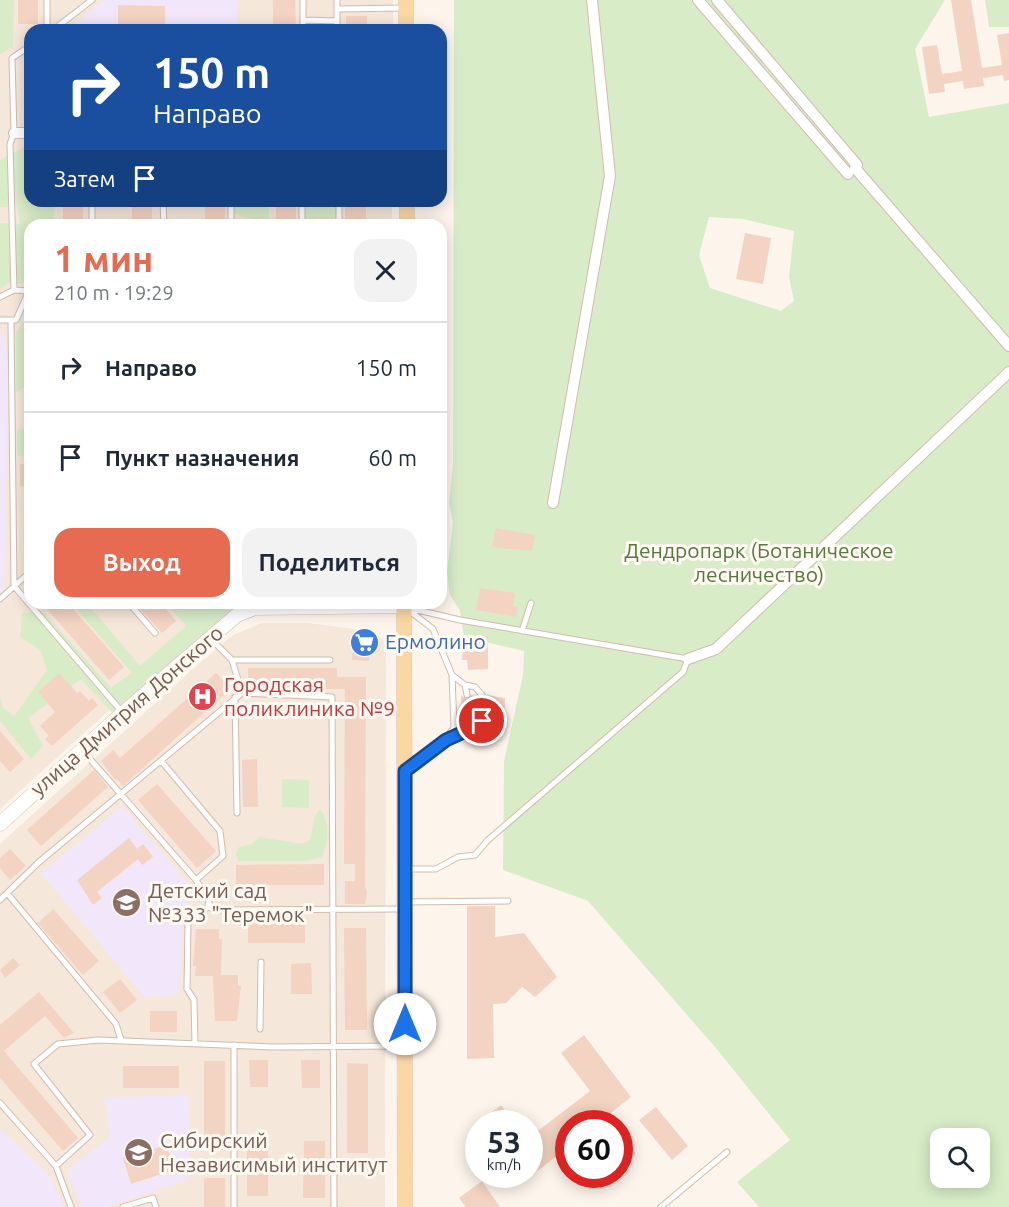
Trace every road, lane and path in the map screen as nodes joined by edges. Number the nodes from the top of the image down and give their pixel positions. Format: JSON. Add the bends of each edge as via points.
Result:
{"nodes":[{"id":1,"x":47,"y":0,"type":"edge"},
{"id":2,"x":83,"y":0,"type":"edge"},
{"id":3,"x":92,"y":0,"type":"edge"},
{"id":4,"x":303,"y":0,"type":"edge"},
{"id":5,"x":337,"y":0,"type":"edge"},
{"id":6,"x":592,"y":0,"type":"edge"},
{"id":7,"x":698,"y":0,"type":"edge"},
{"id":8,"x":717,"y":0,"type":"edge"},
{"id":9,"x":406,"y":4,"type":"edge"},
{"id":10,"x":82,"y":7,"type":"junction"},
{"id":11,"x":338,"y":9,"type":"junction"},
{"id":12,"x":303,"y":20,"type":"junction"},
{"id":13,"x":337,"y":21,"type":"joint"},
{"id":14,"x":47,"y":24,"type":"edge"},
{"id":15,"x":61,"y":24,"type":"edge"},
{"id":16,"x":303,"y":24,"type":"edge"},
{"id":17,"x":406,"y":24,"type":"edge"},
{"id":18,"x":24,"y":50,"type":"edge"},
{"id":19,"x":14,"y":133,"type":"junction"},
{"id":20,"x":24,"y":133,"type":"edge"},
{"id":21,"x":853,"y":169,"type":"junction"},
{"id":22,"x":14,"y":290,"type":"junction"},
{"id":23,"x":24,"y":291,"type":"edge"},
{"id":24,"x":0,"y":297,"type":"edge"},
{"id":25,"x":24,"y":305,"type":"edge"},
{"id":26,"x":0,"y":320,"type":"edge"},
{"id":27,"x":11,"y":321,"type":"junction"},
{"id":28,"x":1009,"y":346,"type":"edge"},
{"id":29,"x":1009,"y":372,"type":"edge"},
{"id":30,"x":553,"y":503,"type":"dead end"},
{"id":31,"x":24,"y":577,"type":"edge"},
{"id":32,"x":14,"y":586,"type":"junction"},
{"id":33,"x":24,"y":598,"type":"edge"},
{"id":34,"x":0,"y":599,"type":"edge"},
{"id":35,"x":531,"y":603,"type":"dead end"},
{"id":36,"x":34,"y":609,"type":"edge"},
{"id":37,"x":134,"y":609,"type":"edge"},
{"id":38,"x":252,"y":609,"type":"edge"},
{"id":39,"x":404,"y":609,"type":"edge"},
{"id":40,"x":409,"y":609,"type":"edge"},
{"id":41,"x":422,"y":609,"type":"edge"},
{"id":42,"x":522,"y":631,"type":"junction"},
{"id":43,"x":155,"y":633,"type":"dead end"},
{"id":44,"x":210,"y":637,"type":"junction"},
{"id":45,"x":688,"y":659,"type":"junction"},
{"id":46,"x":232,"y":660,"type":"junction"},
{"id":47,"x":330,"y":660,"type":"dead end"},
{"id":48,"x":452,"y":675,"type":"junction"},
{"id":49,"x":465,"y":685,"type":"junction"},
{"id":50,"x":242,"y":693,"type":"junction"},
{"id":51,"x":467,"y":695,"type":"dead end"},
{"id":52,"x":482,"y":695,"type":"dead end"},
{"id":53,"x":235,"y":697,"type":"junction"},
{"id":54,"x":123,"y":712,"type":"junction"},
{"id":55,"x":468,"y":715,"type":"dead end"},
{"id":56,"x":483,"y":715,"type":"dead end"},
{"id":57,"x":463,"y":733,"type":"junction"},
{"id":58,"x":446,"y":740,"type":"junction"},
{"id":59,"x":82,"y":750,"type":"junction"},
{"id":60,"x":162,"y":762,"type":"junction"},
{"id":61,"x":405,"y":771,"type":"junction"},
{"id":62,"x":122,"y":795,"type":"junction"},
{"id":63,"x":237,"y":813,"type":"dead end"},
{"id":64,"x":0,"y":824,"type":"edge"},
{"id":65,"x":406,"y":869,"type":"junction"},
{"id":66,"x":196,"y":880,"type":"junction"},
{"id":67,"x":7,"y":893,"type":"junction"},
{"id":68,"x":0,"y":900,"type":"edge"},
{"id":69,"x":508,"y":902,"type":"dead end"},
{"id":70,"x":406,"y":906,"type":"junction"},
{"id":71,"x":208,"y":907,"type":"junction"},
{"id":72,"x":334,"y":910,"type":"junction"},
{"id":73,"x":261,"y":962,"type":"dead end"},
{"id":74,"x":260,"y":1029,"type":"dead end"},
{"id":75,"x":121,"y":1040,"type":"junction"},
{"id":76,"x":195,"y":1044,"type":"junction"},
{"id":77,"x":234,"y":1045,"type":"junction"},
{"id":78,"x":405,"y":1046,"type":"junction"},
{"id":79,"x":334,"y":1047,"type":"junction"},
{"id":80,"x":0,"y":1103,"type":"edge"},
{"id":81,"x":727,"y":1152,"type":"dead end"},
{"id":82,"x":56,"y":1166,"type":"junction"},
{"id":83,"x":71,"y":1207,"type":"edge"},
{"id":84,"x":123,"y":1207,"type":"edge"},
{"id":85,"x":156,"y":1207,"type":"edge"},
{"id":86,"x":234,"y":1207,"type":"edge"},
{"id":87,"x":334,"y":1207,"type":"edge"},
{"id":88,"x":405,"y":1207,"type":"edge"},
{"id":89,"x":661,"y":1207,"type":"edge"}],
"edges":[{"from":1,"to":14,"type":"lane"},
{"from":2,"to":10,"type":"lane"},
{"from":3,"to":10,"type":"lane"},
{"from":4,"to":12,"type":"lane"},
{"from":5,"to":11,"type":"lane"},
{"from":6,"to":30,"type":"street","via":[[610,176]]},
{"from":7,"to":21,"type":"street"},
{"from":8,"to":21,"type":"street"},
{"from":9,"to":11,"type":"lane"},
{"from":9,"to":17,"type":"main road"},
{"from":10,"to":15,"type":"lane"},
{"from":11,"to":13,"type":"lane"},
{"from":12,"to":13,"type":"lane"},
{"from":12,"to":16,"type":"lane"},
{"from":18,"to":19,"type":"lane","via":[[12,58]]},
{"from":19,"to":20,"type":"street"},
{"from":19,"to":22,"type":"lane","via":[[10,144]]},
{"from":21,"to":28,"type":"street"},
{"from":22,"to":23,"type":"lane"},
{"from":22,"to":24,"type":"lane"},
{"from":25,"to":27,"type":"lane","via":[[16,320]]},
{"from":26,"to":27,"type":"lane"},
{"from":27,"to":32,"type":"lane"},
{"from":29,"to":45,"type":"street","via":[[716,649]]},
{"from":31,"to":32,"type":"lane"},
{"from":32,"to":33,"type":"lane"},
{"from":32,"to":34,"type":"lane"},
{"from":35,"to":42,"type":"lane"},
{"from":36,"to":54,"type":"lane"},
{"from":37,"to":43,"type":"lane"},
{"from":38,"to":44,"type":"street","name":"улица Дмитрия Донского","via":[[237,615]]},
{"from":39,"to":61,"type":"main road"},
{"from":40,"to":48,"type":"lane","via":[[433,629]]},
{"from":41,"to":42,"type":"lane"},
{"from":42,"to":45,"type":"lane","via":[[547,632]]},
{"from":44,"to":46,"type":"lane"},
{"from":44,"to":54,"type":"street","name":"улица Дмитрия Донского"},
{"from":45,"to":65,"type":"lane","via":[[684,672],[475,855],[458,857],[436,869]]},
{"from":46,"to":47,"type":"lane"},
{"from":46,"to":50,"type":"lane"},
{"from":48,"to":49,"type":"lane"},
{"from":48,"to":58,"type":"lane","via":[[454,728]]},
{"from":49,"to":51,"type":"lane"},
{"from":49,"to":52,"type":"lane","via":[[475,687]]},
{"from":50,"to":53,"type":"lane"},
{"from":50,"to":72,"type":"lane","via":[[332,697]]},
{"from":53,"to":60,"type":"lane"},
{"from":53,"to":63,"type":"lane"},
{"from":54,"to":59,"type":"street","name":"улица Дмитрия Донского"},
{"from":55,"to":57,"type":"lane"},
{"from":56,"to":57,"type":"lane","via":[[479,725]]},
{"from":57,"to":58,"type":"lane"},
{"from":58,"to":61,"type":"lane"},
{"from":59,"to":62,"type":"lane"},
{"from":59,"to":64,"type":"street","name":"улица Дмитрия Донского"},
{"from":60,"to":62,"type":"lane"},
{"from":60,"to":66,"type":"lane","via":[[220,831],[223,856]]},
{"from":61,"to":65,"type":"main road"},
{"from":62,"to":66,"type":"lane"},
{"from":62,"to":67,"type":"lane"},
{"from":65,"to":70,"type":"main road"},
{"from":66,"to":71,"type":"lane","via":[[209,901]]},
{"from":67,"to":68,"type":"lane"},
{"from":67,"to":75,"type":"lane","via":[[116,1024]]},
{"from":69,"to":70,"type":"lane"},
{"from":70,"to":72,"type":"lane"},
{"from":70,"to":78,"type":"main road"},
{"from":71,"to":72,"type":"lane"},
{"from":71,"to":76,"type":"lane","via":[[188,922],[187,988],[194,1000]]},
{"from":72,"to":79,"type":"lane"},
{"from":73,"to":74,"type":"lane"},
{"from":75,"to":76,"type":"lane"},
{"from":75,"to":82,"type":"lane","via":[[58,1044],[34,1064],[90,1135]]},
{"from":76,"to":77,"type":"lane"},
{"from":77,"to":79,"type":"lane"},
{"from":77,"to":86,"type":"lane"},
{"from":78,"to":79,"type":"lane"},
{"from":78,"to":88,"type":"main road"},
{"from":79,"to":87,"type":"lane"},
{"from":80,"to":82,"type":"lane"},
{"from":81,"to":89,"type":"lane"},
{"from":82,"to":83,"type":"lane"},
{"from":84,"to":85,"type":"lane","via":[[153,1198]]}]}
